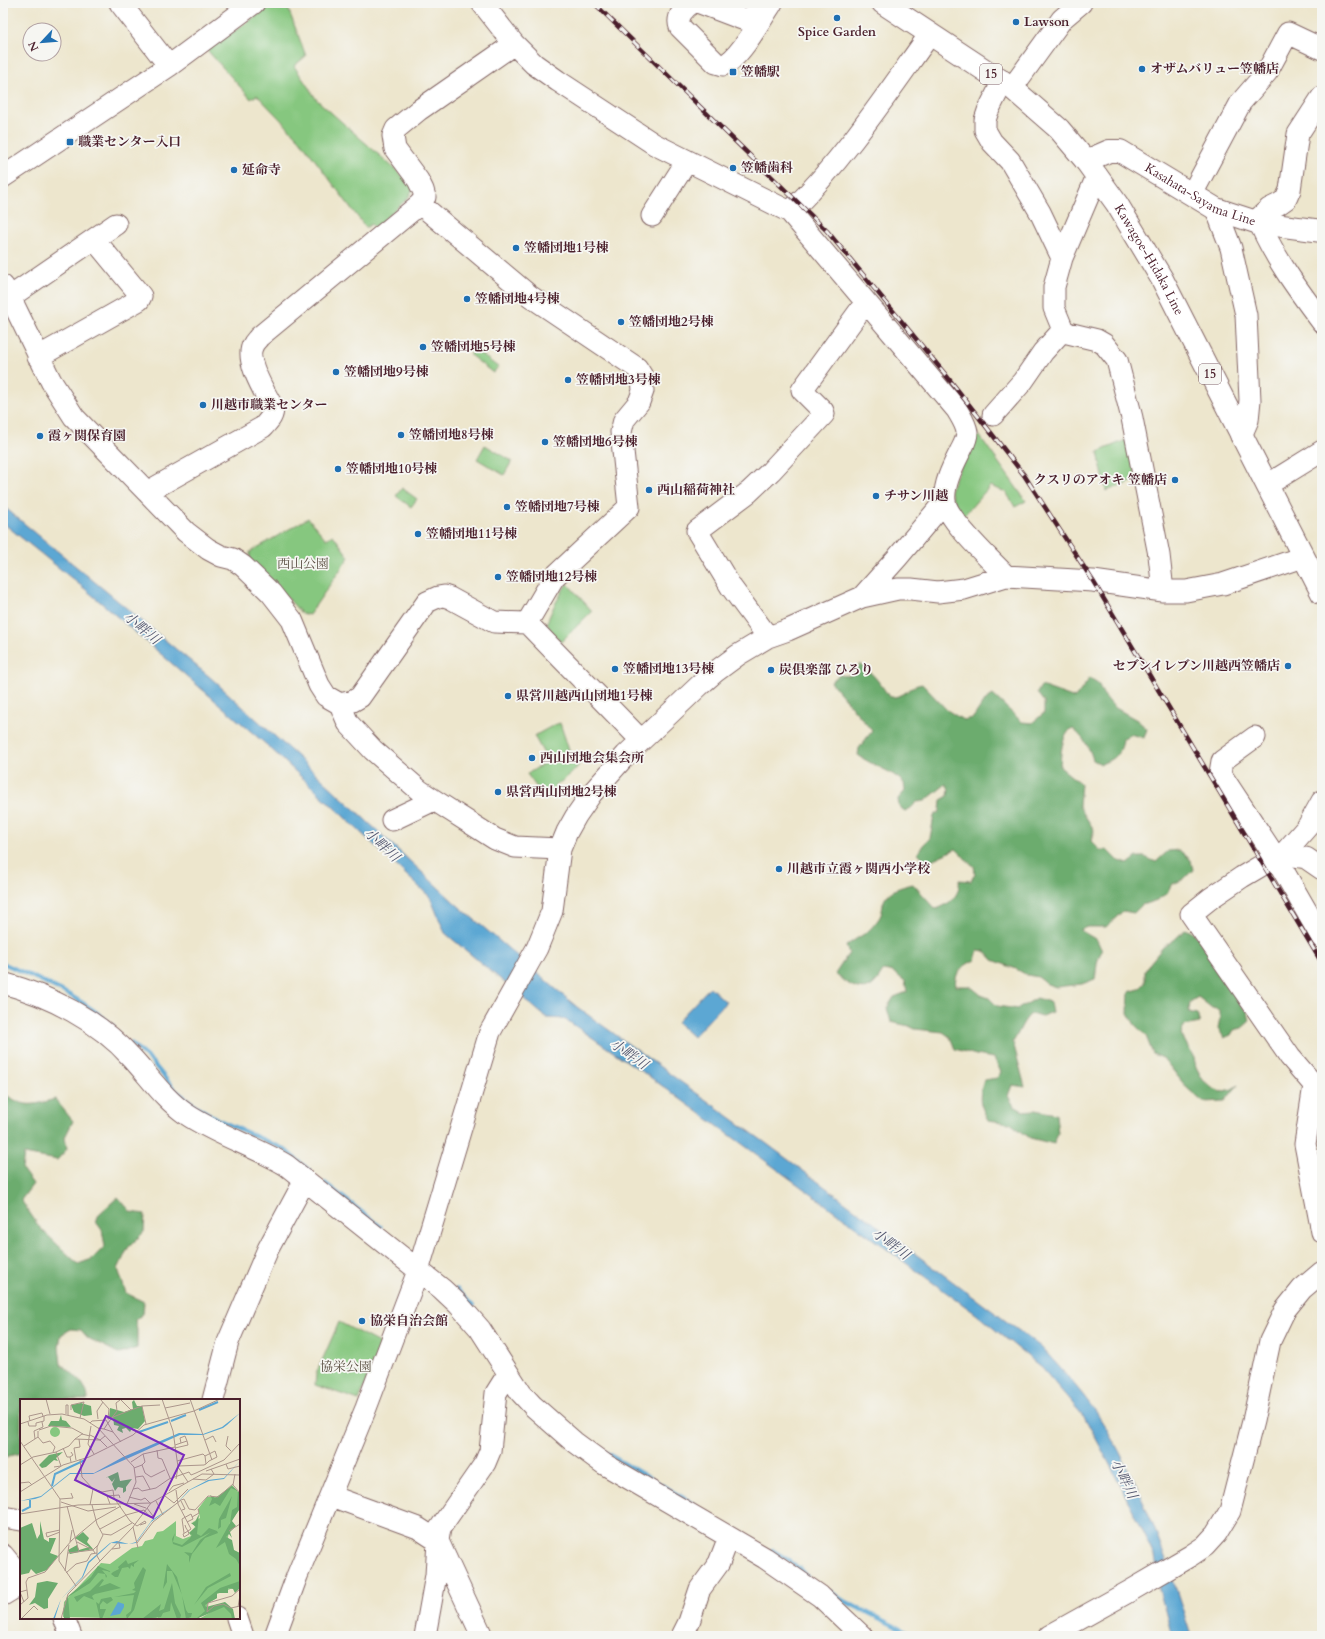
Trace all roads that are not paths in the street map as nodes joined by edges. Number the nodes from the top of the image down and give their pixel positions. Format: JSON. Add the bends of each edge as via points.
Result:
{"nodes":[{"id":1,"x":120,"y":3,"type":"edge"},
{"id":2,"x":482,"y":3,"type":"edge"},
{"id":3,"x":692,"y":3,"type":"edge"},
{"id":4,"x":700,"y":3,"type":"edge"},
{"id":5,"x":772,"y":3,"type":"edge"},
{"id":6,"x":883,"y":3,"type":"edge"},
{"id":7,"x":1080,"y":3,"type":"edge"},
{"id":8,"x":246,"y":5,"type":"edge"},
{"id":9,"x":928,"y":34,"type":"junction"},
{"id":10,"x":514,"y":44,"type":"junction"},
{"id":11,"x":1322,"y":49,"type":"edge"},
{"id":12,"x":169,"y":66,"type":"junction"},
{"id":13,"x":1007,"y":85,"type":"junction"},
{"id":14,"x":1322,"y":97,"type":"edge"},
{"id":15,"x":687,"y":161,"type":"junction"},
{"id":16,"x":1092,"y":168,"type":"junction"},
{"id":17,"x":3,"y":177,"type":"edge"},
{"id":18,"x":1192,"y":194,"type":"junction"},
{"id":19,"x":420,"y":204,"type":"junction"},
{"id":20,"x":1216,"y":209,"type":"junction"},
{"id":21,"x":790,"y":212,"type":"junction"},
{"id":22,"x":652,"y":216,"type":"dead end"},
{"id":23,"x":1259,"y":223,"type":"junction"},
{"id":24,"x":116,"y":224,"type":"dead end"},
{"id":25,"x":1322,"y":231,"type":"edge"},
{"id":26,"x":94,"y":239,"type":"junction"},
{"id":27,"x":1062,"y":258,"type":"junction"},
{"id":28,"x":6,"y":292,"type":"edge"},
{"id":29,"x":866,"y":302,"type":"junction"},
{"id":30,"x":1322,"y":322,"type":"edge"},
{"id":31,"x":1063,"y":330,"type":"junction"},
{"id":32,"x":38,"y":357,"type":"junction"},
{"id":33,"x":993,"y":415,"type":"dead end"},
{"id":34,"x":1241,"y":436,"type":"junction"},
{"id":35,"x":1322,"y":451,"type":"edge"},
{"id":36,"x":1267,"y":485,"type":"junction"},
{"id":37,"x":147,"y":492,"type":"junction"},
{"id":38,"x":945,"y":501,"type":"junction"},
{"id":39,"x":1303,"y":557,"type":"junction"},
{"id":40,"x":1006,"y":576,"type":"junction"},
{"id":41,"x":1163,"y":591,"type":"junction"},
{"id":42,"x":1322,"y":593,"type":"edge"},
{"id":43,"x":862,"y":597,"type":"junction"},
{"id":44,"x":527,"y":623,"type":"junction"},
{"id":45,"x":768,"y":636,"type":"junction"},
{"id":46,"x":340,"y":704,"type":"junction"},
{"id":47,"x":1255,"y":737,"type":"dead end"},
{"id":48,"x":641,"y":740,"type":"junction"},
{"id":49,"x":434,"y":800,"type":"junction"},
{"id":50,"x":1322,"y":801,"type":"edge"},
{"id":51,"x":392,"y":820,"type":"dead end"},
{"id":52,"x":560,"y":849,"type":"junction"},
{"id":53,"x":1278,"y":856,"type":"junction"},
{"id":54,"x":1322,"y":870,"type":"edge"},
{"id":55,"x":1322,"y":938,"type":"edge"},
{"id":56,"x":3,"y":983,"type":"edge"},
{"id":57,"x":305,"y":1180,"type":"junction"},
{"id":58,"x":1322,"y":1232,"type":"edge"},
{"id":59,"x":418,"y":1271,"type":"junction"},
{"id":60,"x":1322,"y":1272,"type":"edge"},
{"id":61,"x":508,"y":1374,"type":"junction"},
{"id":62,"x":211,"y":1397,"type":"edge"},
{"id":63,"x":331,"y":1496,"type":"junction"},
{"id":64,"x":3,"y":1517,"type":"edge"},
{"id":65,"x":20,"y":1520,"type":"edge"},
{"id":66,"x":728,"y":1537,"type":"junction"},
{"id":67,"x":438,"y":1541,"type":"junction"},
{"id":68,"x":3,"y":1555,"type":"edge"},
{"id":69,"x":20,"y":1576,"type":"edge"},
{"id":70,"x":20,"y":1585,"type":"edge"},
{"id":71,"x":3,"y":1594,"type":"edge"},
{"id":72,"x":64,"y":1619,"type":"edge"},
{"id":73,"x":237,"y":1619,"type":"edge"},
{"id":74,"x":72,"y":1636,"type":"edge"},
{"id":75,"x":243,"y":1636,"type":"edge"},
{"id":76,"x":275,"y":1636,"type":"edge"},
{"id":77,"x":425,"y":1636,"type":"edge"},
{"id":78,"x":482,"y":1636,"type":"edge"},
{"id":79,"x":682,"y":1636,"type":"edge"},
{"id":80,"x":862,"y":1636,"type":"edge"},
{"id":81,"x":1049,"y":1636,"type":"edge"}],
"edges":[{"from":1,"to":12,"type":"street"},
{"from":2,"to":10,"type":"street"},
{"from":3,"to":5,"type":"street","via":[[680,15],[679,23],[716,63],[722,65],[734,58]]},
{"from":4,"to":5,"type":"street","via":[[742,19],[751,17]]},
{"from":6,"to":9,"type":"main road","name":"Kawagoe-Hidaka Line","number":"15"},
{"from":7,"to":13,"type":"street","via":[[1062,19]]},
{"from":8,"to":12,"type":"street"},
{"from":9,"to":13,"type":"main road","name":"Kawagoe-Hidaka Line","number":"15"},
{"from":9,"to":21,"type":"street","via":[[857,135],[832,167]]},
{"from":10,"to":15,"type":"street","via":[[534,64],[558,81],[654,144]]},
{"from":10,"to":19,"type":"street","via":[[430,102],[396,130],[393,136],[395,149],[414,174],[425,196]]},
{"from":11,"to":18,"type":"street","via":[[1288,33],[1267,72],[1241,102]]},
{"from":12,"to":17,"type":"street"},
{"from":13,"to":16,"type":"main road","name":"Kawagoe-Hidaka Line","number":"15","via":[[1059,129]]},
{"from":13,"to":27,"type":"street","via":[[988,111],[985,130],[992,142],[1010,161],[1040,212]]},
{"from":14,"to":23,"type":"street","via":[[1298,134],[1290,190],[1286,199],[1262,214],[1258,219]]},
{"from":15,"to":21,"type":"street"},
{"from":15,"to":22,"type":"street"},
{"from":16,"to":18,"type":"main road","name":"Kasahata-Sayama Line","via":[[1109,152],[1120,151]]},
{"from":16,"to":27,"type":"street"},
{"from":16,"to":34,"type":"main road","name":"Kawagoe-Hidaka Line","number":"15","via":[[1162,279]]},
{"from":18,"to":20,"type":"main road","name":"Kasahata-Sayama Line"},
{"from":19,"to":37,"type":"street","via":[[252,345],[252,364],[274,408],[273,415],[263,427]]},
{"from":19,"to":44,"type":"street","via":[[530,296],[637,368],[642,376],[643,391],[639,402],[624,420],[620,432],[629,507],[554,577]]},
{"from":20,"to":23,"type":"main road","name":"Kasahata-Sayama Line"},
{"from":20,"to":34,"type":"street","via":[[1231,248],[1246,315],[1250,400],[1248,420]]},
{"from":21,"to":29,"type":"street"},
{"from":23,"to":25,"type":"main road","name":"Kasahata-Sayama Line"},
{"from":23,"to":30,"type":"street","via":[[1285,269]]},
{"from":24,"to":26,"type":"street"},
{"from":26,"to":28,"type":"street"},
{"from":26,"to":32,"type":"street","via":[[141,296],[140,300]]},
{"from":27,"to":31,"type":"street","via":[[1054,287],[1054,308]]},
{"from":28,"to":32,"type":"street"},
{"from":29,"to":38,"type":"street","via":[[964,421],[967,433],[965,443],[951,470]]},
{"from":29,"to":45,"type":"street","via":[[796,396],[824,414],[771,472],[697,531],[732,587]]},
{"from":31,"to":33,"type":"street"},
{"from":31,"to":41,"type":"street","via":[[1097,340],[1108,348],[1117,360],[1132,418],[1159,555]]},
{"from":32,"to":37,"type":"street","via":[[74,417]]},
{"from":34,"to":36,"type":"main road","name":"Kawagoe-Hidaka Line","number":"15"},
{"from":35,"to":36,"type":"street"},
{"from":36,"to":39,"type":"main road","name":"Kawagoe-Hidaka Line","number":"15"},
{"from":37,"to":46,"type":"street","via":[[186,532],[208,549],[243,566],[271,593],[292,620],[319,685],[326,696]]},
{"from":38,"to":40,"type":"street","via":[[956,523]]},
{"from":38,"to":43,"type":"street"},
{"from":39,"to":41,"type":"street","via":[[1223,584],[1186,592]]},
{"from":39,"to":42,"type":"main road","name":"Kawagoe-Hidaka Line","number":"15"},
{"from":40,"to":41,"type":"street","via":[[1093,581]]},
{"from":40,"to":43,"type":"street","via":[[964,589],[938,592],[898,589]]},
{"from":43,"to":45,"type":"street","via":[[788,630]]},
{"from":44,"to":46,"type":"street","via":[[494,622],[450,598],[444,596],[433,599],[427,602],[360,697]]},
{"from":44,"to":48,"type":"street"},
{"from":45,"to":48,"type":"street","via":[[715,672]]},
{"from":46,"to":49,"type":"street","via":[[348,723],[373,750]]},
{"from":47,"to":53,"type":"street","via":[[1222,761],[1220,773]]},
{"from":48,"to":52,"type":"street","via":[[592,793],[572,821]]},
{"from":49,"to":51,"type":"street"},
{"from":49,"to":52,"type":"street","via":[[494,839],[515,847]]},
{"from":50,"to":53,"type":"street","via":[[1308,826],[1286,851]]},
{"from":52,"to":59,"type":"street","via":[[552,911],[535,952],[490,1032]]},
{"from":53,"to":54,"type":"street","via":[[1306,858]]},
{"from":53,"to":55,"type":"street"},
{"from":53,"to":58,"type":"street","via":[[1242,877],[1191,914],[1290,1057],[1314,1085],[1305,1144]]},
{"from":56,"to":57,"type":"street","via":[[48,998],[76,1014],[115,1041],[186,1114],[209,1128],[270,1155]]},
{"from":57,"to":59,"type":"street"},
{"from":57,"to":62,"type":"street","via":[[268,1249],[228,1342]]},
{"from":59,"to":61,"type":"street","via":[[458,1304],[480,1329]]},
{"from":59,"to":63,"type":"street"},
{"from":60,"to":81,"type":"street","via":[[1302,1289],[1285,1310],[1270,1341],[1230,1511],[1216,1534],[1205,1546],[1190,1556]]},
{"from":61,"to":66,"type":"street","via":[[533,1406],[574,1442],[604,1464]]},
{"from":61,"to":67,"type":"street","via":[[496,1393],[490,1451],[485,1463],[440,1528]]},
{"from":63,"to":67,"type":"street","via":[[418,1528]]},
{"from":63,"to":76,"type":"street"},
{"from":64,"to":65,"type":"street"},
{"from":66,"to":79,"type":"street","via":[[719,1563],[700,1589]]},
{"from":66,"to":80,"type":"street","via":[[765,1558],[820,1596]]},
{"from":67,"to":77,"type":"street","via":[[436,1575]]},
{"from":67,"to":78,"type":"street"},
{"from":68,"to":69,"type":"street"},
{"from":70,"to":71,"type":"street"},
{"from":72,"to":74,"type":"street"},
{"from":73,"to":75,"type":"street"}]}
